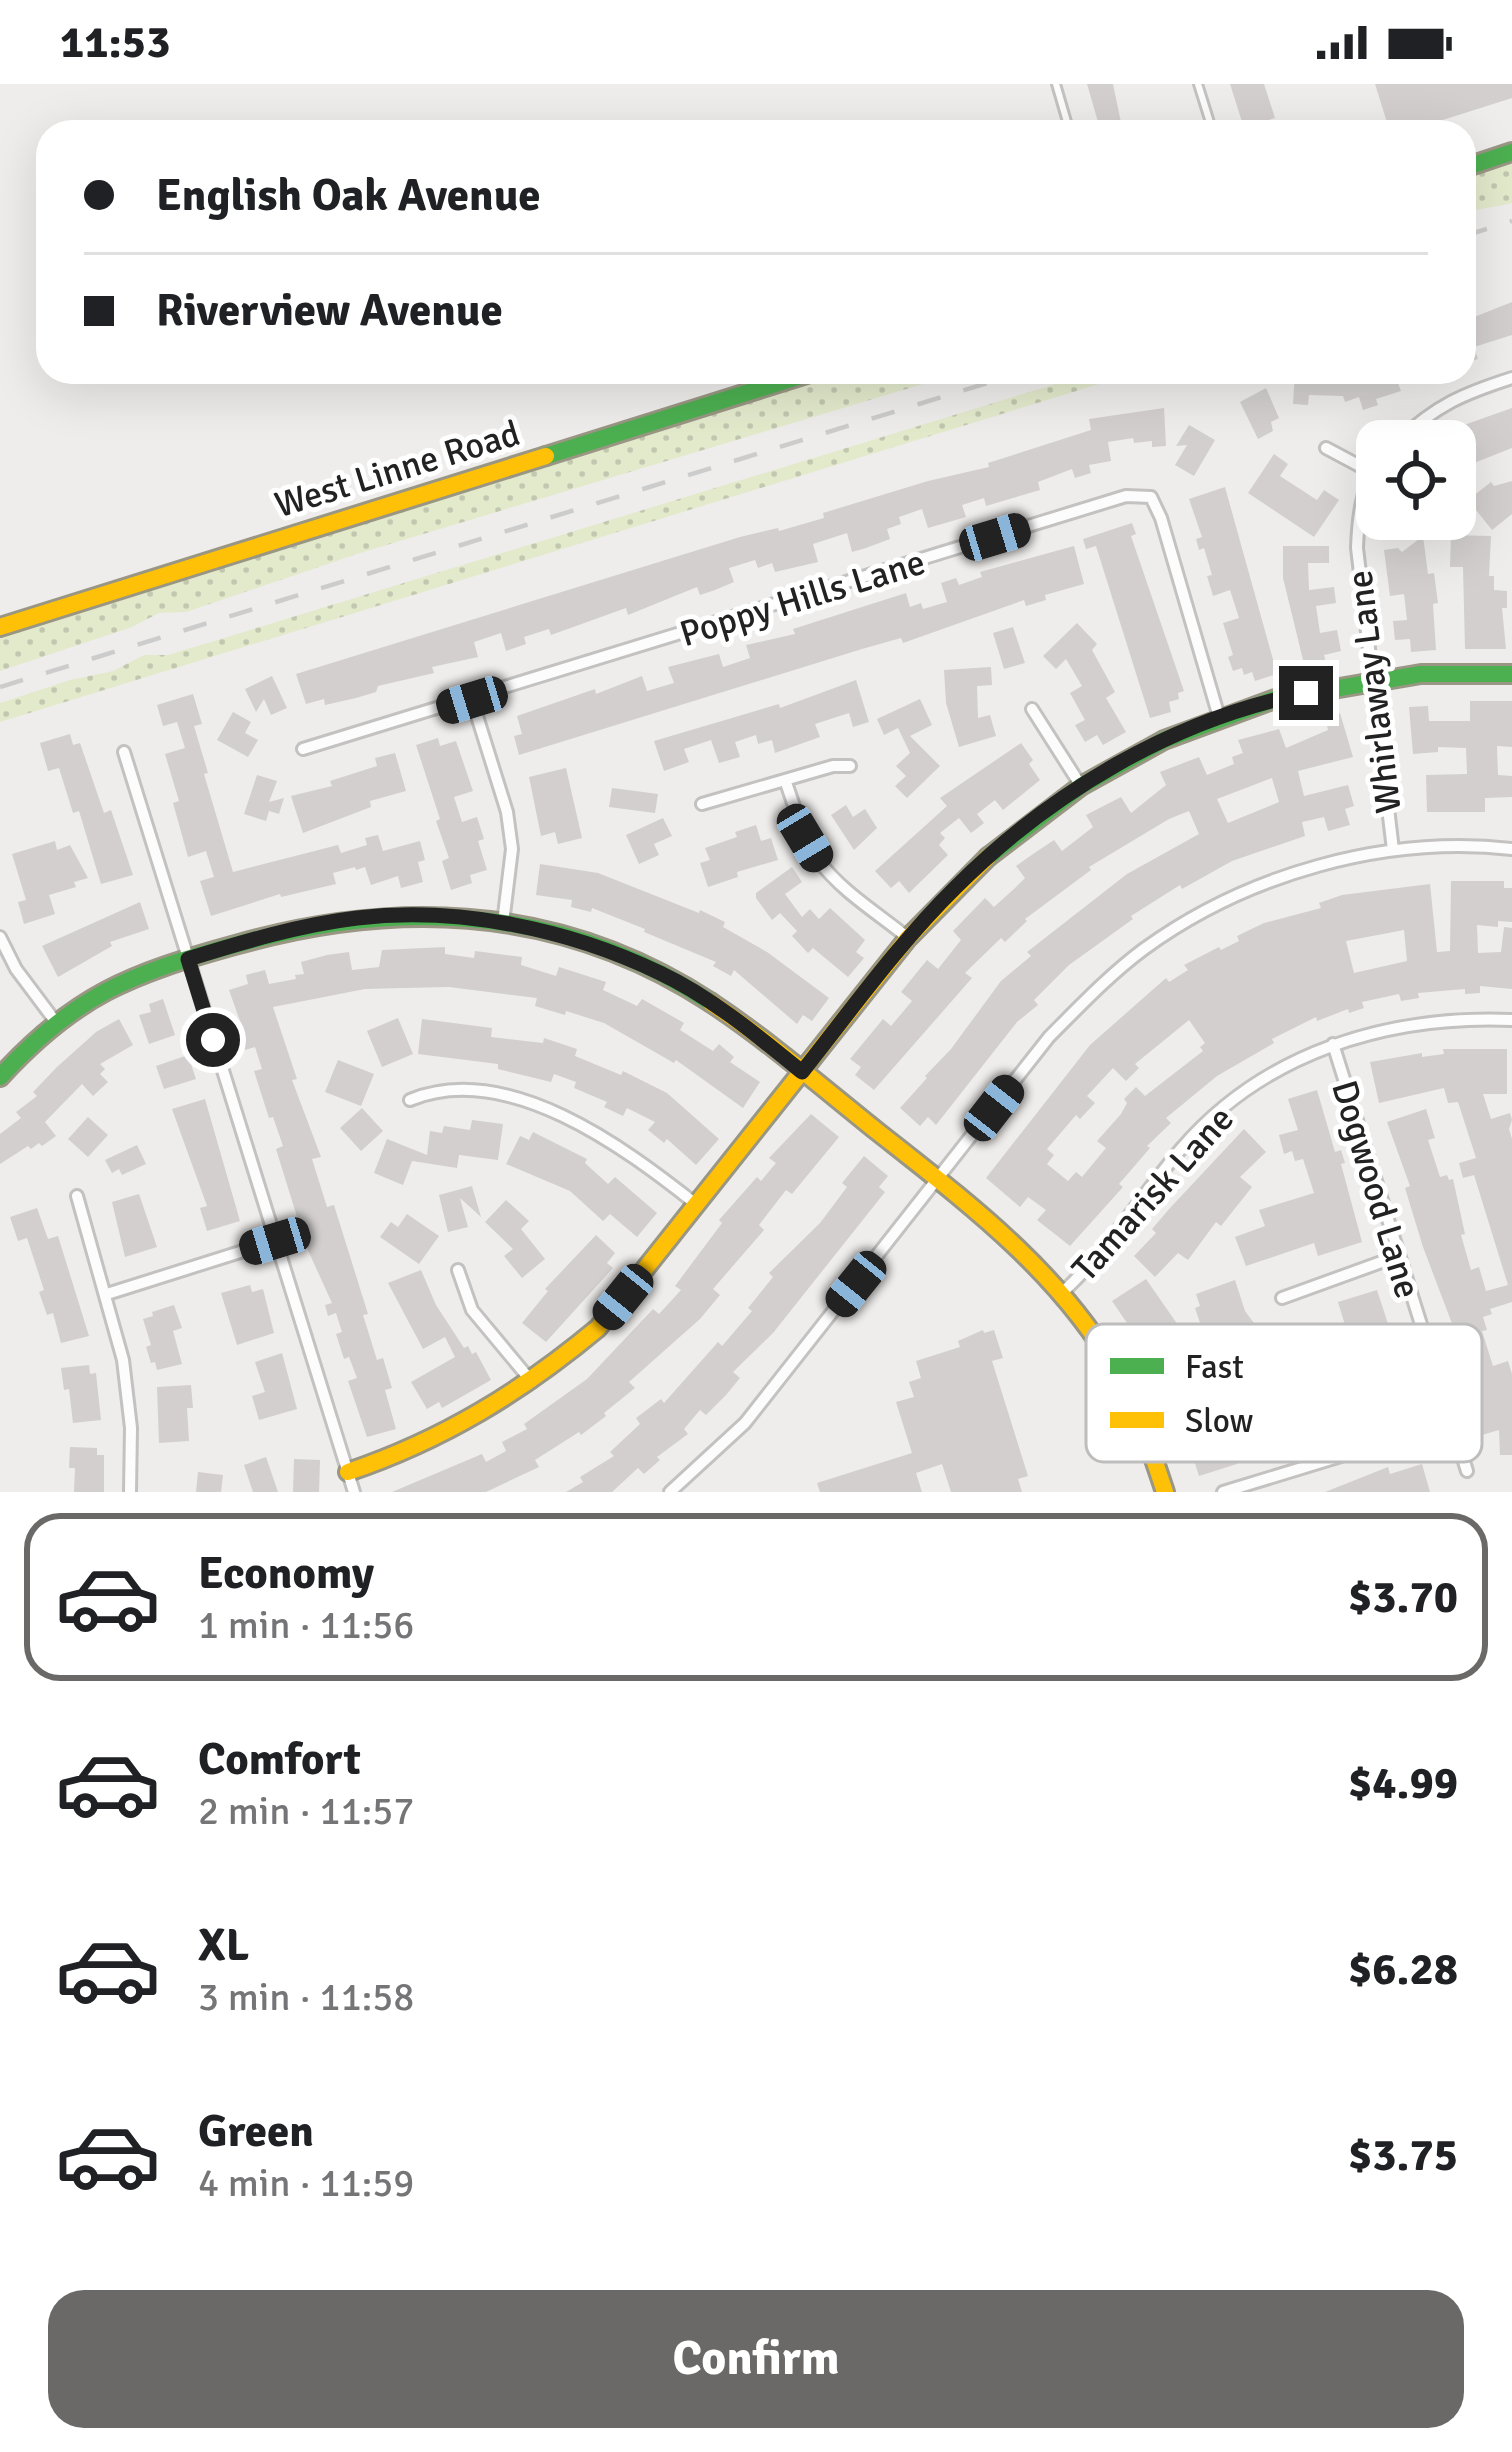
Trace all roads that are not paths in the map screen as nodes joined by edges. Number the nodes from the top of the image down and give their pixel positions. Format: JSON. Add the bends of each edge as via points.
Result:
{"nodes":[{"id":1,"x":1056,"y":84,"type":"edge"},
{"id":2,"x":1198,"y":84,"type":"edge"},
{"id":3,"x":1066,"y":120,"type":"edge"},
{"id":4,"x":1209,"y":120,"type":"edge"},
{"id":5,"x":1512,"y":152,"type":"edge"},
{"id":6,"x":1476,"y":163,"type":"edge"},
{"id":7,"x":1512,"y":378,"type":"edge"},
{"id":8,"x":775,"y":384,"type":"edge"},
{"id":9,"x":1420,"y":420,"type":"edge"},
{"id":10,"x":1326,"y":448,"type":"dead end"},
{"id":11,"x":1356,"y":460,"type":"edge"},
{"id":12,"x":1358,"y":540,"type":"edge"},
{"id":13,"x":0,"y":627,"type":"edge"},
{"id":14,"x":1512,"y":674,"type":"edge"},
{"id":15,"x":1370,"y":680,"type":"junction"},
{"id":16,"x":472,"y":700,"type":"junction"},
{"id":17,"x":1032,"y":709,"type":"dead end"},
{"id":18,"x":1219,"y":717,"type":"junction"},
{"id":19,"x":303,"y":749,"type":"dead end"},
{"id":20,"x":124,"y":752,"type":"dead end"},
{"id":21,"x":850,"y":766,"type":"dead end"},
{"id":22,"x":785,"y":780,"type":"junction"},
{"id":23,"x":1081,"y":786,"type":"junction"},
{"id":24,"x":702,"y":804,"type":"dead end"},
{"id":25,"x":1512,"y":849,"type":"edge"},
{"id":26,"x":1393,"y":850,"type":"junction"},
{"id":27,"x":503,"y":923,"type":"junction"},
{"id":28,"x":0,"y":938,"type":"edge"},
{"id":29,"x":908,"y":938,"type":"junction"},
{"id":30,"x":188,"y":959,"type":"junction"},
{"id":31,"x":1512,"y":1020,"type":"edge"},
{"id":32,"x":56,"y":1021,"type":"junction"},
{"id":33,"x":1333,"y":1044,"type":"junction"},
{"id":34,"x":802,"y":1072,"type":"junction"},
{"id":35,"x":0,"y":1078,"type":"edge"},
{"id":36,"x":410,"y":1100,"type":"dead end"},
{"id":37,"x":939,"y":1180,"type":"junction"},
{"id":38,"x":77,"y":1196,"type":"dead end"},
{"id":39,"x":697,"y":1205,"type":"junction"},
{"id":40,"x":275,"y":1241,"type":"junction"},
{"id":41,"x":1398,"y":1256,"type":"junction"},
{"id":42,"x":458,"y":1270,"type":"dead end"},
{"id":43,"x":1064,"y":1291,"type":"junction"},
{"id":44,"x":107,"y":1294,"type":"junction"},
{"id":45,"x":1282,"y":1298,"type":"dead end"},
{"id":46,"x":1086,"y":1324,"type":"edge"},
{"id":47,"x":1419,"y":1324,"type":"edge"},
{"id":48,"x":532,"y":1382,"type":"junction"},
{"id":49,"x":1156,"y":1462,"type":"edge"},
{"id":50,"x":1321,"y":1462,"type":"edge"},
{"id":51,"x":1463,"y":1462,"type":"edge"},
{"id":52,"x":348,"y":1472,"type":"junction"},
{"id":53,"x":1467,"y":1472,"type":"dead end"},
{"id":54,"x":130,"y":1492,"type":"edge"},
{"id":55,"x":354,"y":1492,"type":"edge"},
{"id":56,"x":670,"y":1492,"type":"edge"},
{"id":57,"x":1166,"y":1492,"type":"edge"},
{"id":58,"x":1223,"y":1492,"type":"edge"}],
"edges":[{"from":1,"to":3,"type":"lane"},
{"from":2,"to":4,"type":"lane"},
{"from":5,"to":6,"type":"street"},
{"from":7,"to":9,"type":"street","via":[[1456,396]]},
{"from":8,"to":13,"type":"street","name":"West Linne Road"},
{"from":10,"to":11,"type":"street"},
{"from":12,"to":15,"type":"street","name":"Whirlaway Lane"},
{"from":14,"to":15,"type":"street"},
{"from":15,"to":18,"type":"street"},
{"from":15,"to":26,"type":"street","name":"Whirlaway Lane"},
{"from":16,"to":18,"type":"street","name":"Poppy Hills Lane","via":[[1126,496],[1150,497],[1161,518]]},
{"from":16,"to":19,"type":"street","name":"Poppy Hills Lane"},
{"from":16,"to":27,"type":"street","via":[[507,812],[512,849]]},
{"from":17,"to":23,"type":"street"},
{"from":18,"to":23,"type":"street"},
{"from":20,"to":30,"type":"street"},
{"from":21,"to":22,"type":"street"},
{"from":22,"to":24,"type":"street"},
{"from":22,"to":29,"type":"street","via":[[820,862]]},
{"from":23,"to":29,"type":"street","via":[[999,846]]},
{"from":25,"to":26,"type":"street"},
{"from":26,"to":37,"type":"street","via":[[1300,871],[1142,950],[1049,1037]]},
{"from":27,"to":30,"type":"street","via":[[359,918]]},
{"from":27,"to":34,"type":"street","via":[[596,946],[663,974]]},
{"from":28,"to":32,"type":"street"},
{"from":29,"to":34,"type":"street"},
{"from":30,"to":32,"type":"street","via":[[96,994]]},
{"from":30,"to":40,"type":"street"},
{"from":31,"to":33,"type":"street","name":"Tamarisk Lane","via":[[1400,1026]]},
{"from":32,"to":35,"type":"street"},
{"from":33,"to":41,"type":"street","name":"Dogwood Lane"},
{"from":33,"to":43,"type":"street","name":"Tamarisk Lane","via":[[1260,1081],[1203,1126]]},
{"from":34,"to":37,"type":"street"},
{"from":34,"to":39,"type":"street"},
{"from":36,"to":39,"type":"street","via":[[468,1090],[567,1118],[637,1157]]},
{"from":37,"to":43,"type":"street"},
{"from":37,"to":56,"type":"street","via":[[745,1423]]},
{"from":38,"to":44,"type":"street"},
{"from":39,"to":48,"type":"street","via":[[598,1328]]},
{"from":40,"to":44,"type":"street"},
{"from":40,"to":52,"type":"street"},
{"from":41,"to":45,"type":"street"},
{"from":41,"to":47,"type":"street","name":"Dogwood Lane"},
{"from":42,"to":48,"type":"street","via":[[472,1310]]},
{"from":43,"to":46,"type":"street"},
{"from":44,"to":54,"type":"street","via":[[131,1428]]},
{"from":48,"to":52,"type":"street","via":[[436,1440]]},
{"from":49,"to":57,"type":"street"},
{"from":50,"to":58,"type":"street"},
{"from":51,"to":53,"type":"street","name":"Dogwood Lane"},
{"from":52,"to":55,"type":"street"}]}
